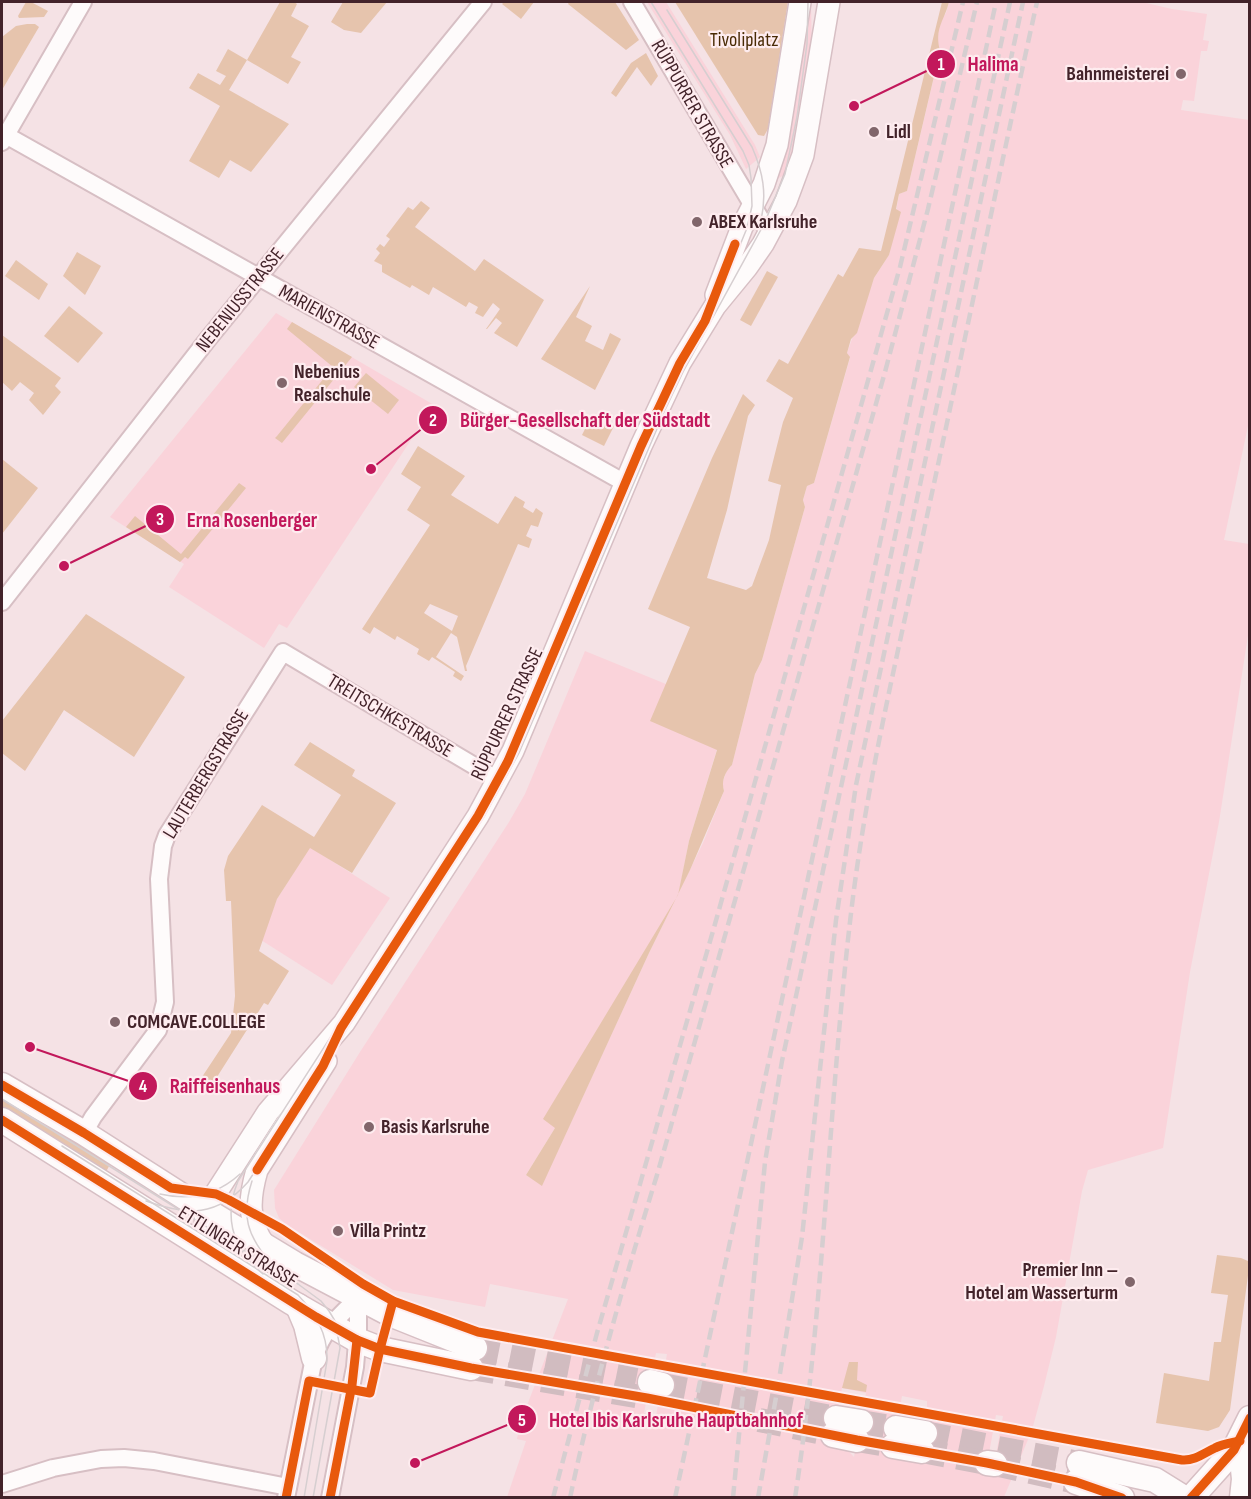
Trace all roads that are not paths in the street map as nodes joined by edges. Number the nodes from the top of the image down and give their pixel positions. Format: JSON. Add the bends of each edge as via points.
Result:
{"nodes":[{"id":1,"x":83,"y":2,"type":"edge"},
{"id":2,"x":483,"y":2,"type":"edge"},
{"id":3,"x":632,"y":2,"type":"edge"},
{"id":4,"x":800,"y":2,"type":"edge"},
{"id":5,"x":829,"y":2,"type":"edge"},
{"id":6,"x":3,"y":137,"type":"edge"},
{"id":7,"x":752,"y":206,"type":"junction"},
{"id":8,"x":769,"y":233,"type":"junction"},
{"id":9,"x":258,"y":277,"type":"junction"},
{"id":10,"x":705,"y":321,"type":"junction"},
{"id":11,"x":625,"y":483,"type":"junction"},
{"id":12,"x":2,"y":602,"type":"edge"},
{"id":13,"x":283,"y":652,"type":"joint"},
{"id":14,"x":498,"y":780,"type":"junction"},
{"id":15,"x":341,"y":1028,"type":"junction"},
{"id":16,"x":2,"y":1085,"type":"edge"},
{"id":17,"x":2,"y":1120,"type":"edge"},
{"id":18,"x":84,"y":1133,"type":"junction"},
{"id":19,"x":205,"y":1210,"type":"junction"},
{"id":20,"x":265,"y":1246,"type":"junction"},
{"id":21,"x":214,"y":1254,"type":"junction"},
{"id":22,"x":358,"y":1298,"type":"junction"},
{"id":23,"x":298,"y":1306,"type":"junction"},
{"id":24,"x":331,"y":1326,"type":"junction"},
{"id":25,"x":357,"y":1340,"type":"junction"},
{"id":26,"x":314,"y":1358,"type":"junction"},
{"id":27,"x":1250,"y":1418,"type":"edge"},
{"id":28,"x":835,"y":1426,"type":"tunnel mouth"},
{"id":29,"x":859,"y":1431,"type":"tunnel mouth"},
{"id":30,"x":895,"y":1437,"type":"tunnel mouth"},
{"id":31,"x":1239,"y":1441,"type":"junction"},
{"id":32,"x":924,"y":1442,"type":"tunnel mouth"},
{"id":33,"x":2,"y":1484,"type":"edge"},
{"id":34,"x":2,"y":1492,"type":"edge"},
{"id":35,"x":287,"y":1492,"type":"edge"},
{"id":36,"x":3,"y":1497,"type":"edge"},
{"id":37,"x":330,"y":1497,"type":"edge"},
{"id":38,"x":1122,"y":1497,"type":"edge"},
{"id":39,"x":1184,"y":1497,"type":"edge"},
{"id":40,"x":1191,"y":1497,"type":"edge"},
{"id":41,"x":1242,"y":1497,"type":"edge"}],
"edges":[{"from":1,"to":6,"type":"street"},
{"from":2,"to":9,"type":"street","name":"NEBENIUSSTRASSE"},
{"from":3,"to":7,"type":"street","name":"RÜPPURRER STRASSE"},
{"from":4,"to":7,"type":"street","name":"RÜPPURRER STRASSE","via":[[777,145]]},
{"from":5,"to":8,"type":"street","via":[[803,155]]},
{"from":6,"to":9,"type":"street","name":"MARIENSTRASSE"},
{"from":7,"to":8,"type":"street","name":"RÜPPURRER STRASSE"},
{"from":7,"to":10,"type":"street","name":"RÜPPURRER STRASSE"},
{"from":8,"to":10,"type":"street","name":"RÜPPURRER STRASSE"},
{"from":9,"to":11,"type":"street","name":"MARIENSTRASSE"},
{"from":9,"to":12,"type":"street","name":"NEBENIUSSTRASSE"},
{"from":10,"to":11,"type":"street","name":"RÜPPURRER STRASSE","via":[[680,363]]},
{"from":11,"to":14,"type":"street","name":"RÜPPURRER STRASSE"},
{"from":13,"to":14,"type":"street","name":"TREITSCHKESTRASSE"},
{"from":13,"to":18,"type":"street","name":"LAUTERBERGSTRASSE","via":[[166,835],[159,879],[164,1011],[158,1030]]},
{"from":14,"to":15,"type":"street","name":"RÜPPURRER STRASSE"},
{"from":15,"to":19,"type":"street","name":"RÜPPURRER STRASSE","via":[[268,1112]]},
{"from":15,"to":20,"type":"street","name":"RÜPPURRER STRASSE","via":[[323,1066],[257,1170],[250,1211]]},
{"from":16,"to":18,"type":"main road","name":"ETTLINGER STRASSE"},
{"from":17,"to":21,"type":"main road","name":"ETTLINGER STRASSE"},
{"from":18,"to":19,"type":"main road","name":"ETTLINGER STRASSE"},
{"from":19,"to":20,"type":"main road","name":"ETTLINGER STRASSE"},
{"from":19,"to":21,"type":"street","name":"ETTLINGER STRASSE","via":[[206,1238]]},
{"from":20,"to":22,"type":"main road","name":"ETTLINGER STRASSE"},
{"from":21,"to":23,"type":"main road","name":"ETTLINGER STRASSE"},
{"from":22,"to":24,"type":"street"},
{"from":22,"to":25,"type":"street"},
{"from":22,"to":25,"type":"main road","name":"ETTLINGER STRASSE","via":[[473,1358],[380,1348]]},
{"from":23,"to":24,"type":"main road","name":"ETTLINGER STRASSE"},
{"from":23,"to":26,"type":"main road"},
{"from":24,"to":25,"type":"main road","name":"ETTLINGER STRASSE"},
{"from":24,"to":26,"type":"street","via":[[323,1334]]},
{"from":25,"to":37,"type":"street"},
{"from":26,"to":35,"type":"street"},
{"from":27,"to":31,"type":"main road"},
{"from":28,"to":29,"type":"main road"},
{"from":30,"to":32,"type":"main road"},
{"from":31,"to":40,"type":"main road"},
{"from":31,"to":41,"type":"main road"},
{"from":33,"to":35,"type":"street","via":[[53,1468],[124,1458],[154,1461]]},
{"from":34,"to":36,"type":"street"},
{"from":38,"to":39,"type":"main road","via":[[1077,1472],[1155,1480]]}]}
